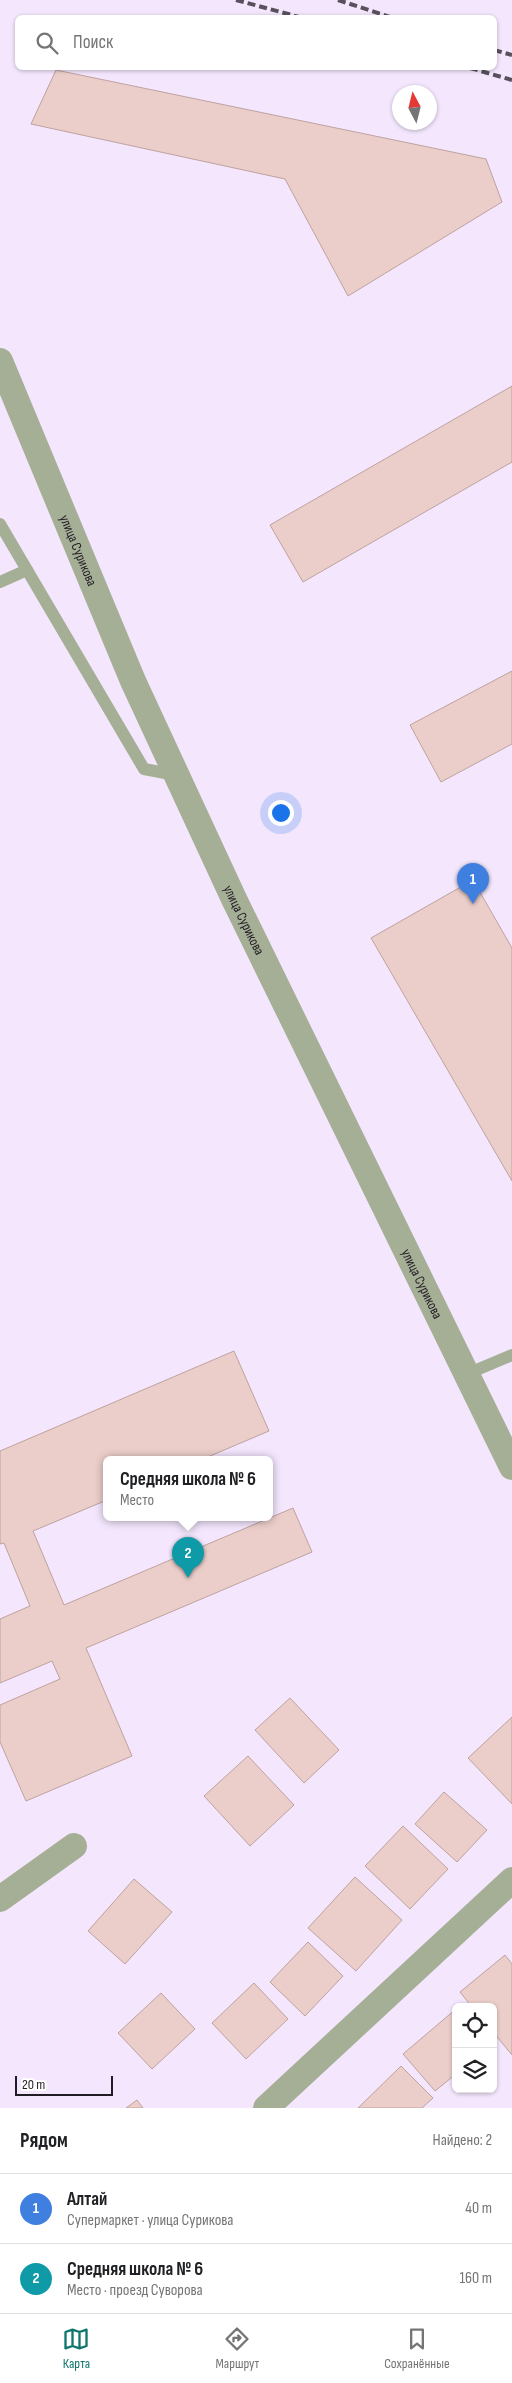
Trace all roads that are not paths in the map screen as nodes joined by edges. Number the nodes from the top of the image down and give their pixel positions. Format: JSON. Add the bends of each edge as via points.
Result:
{"nodes":[{"id":1,"x":0,"y":361,"type":"edge"},
{"id":2,"x":0,"y":524,"type":"edge"},
{"id":3,"x":27,"y":570,"type":"junction"},
{"id":4,"x":0,"y":582,"type":"edge"},
{"id":5,"x":176,"y":775,"type":"junction"},
{"id":6,"x":512,"y":1355,"type":"edge"},
{"id":7,"x":467,"y":1374,"type":"junction"},
{"id":8,"x":512,"y":1467,"type":"edge"},
{"id":9,"x":74,"y":1846,"type":"dead end"},
{"id":10,"x":512,"y":1880,"type":"edge"},
{"id":11,"x":0,"y":1899,"type":"edge"},
{"id":12,"x":266,"y":2108,"type":"edge"}],
"edges":[{"from":1,"to":5,"type":"street","name":"улица Сурикова","via":[[129,672]]},
{"from":2,"to":3,"type":"lane"},
{"from":3,"to":4,"type":"lane"},
{"from":3,"to":5,"type":"lane","via":[[144,769]]},
{"from":5,"to":7,"type":"street","name":"улица Сурикова"},
{"from":6,"to":7,"type":"lane"},
{"from":7,"to":8,"type":"street","name":"улица Сурикова"},
{"from":9,"to":11,"type":"street"},
{"from":10,"to":12,"type":"street"}]}
